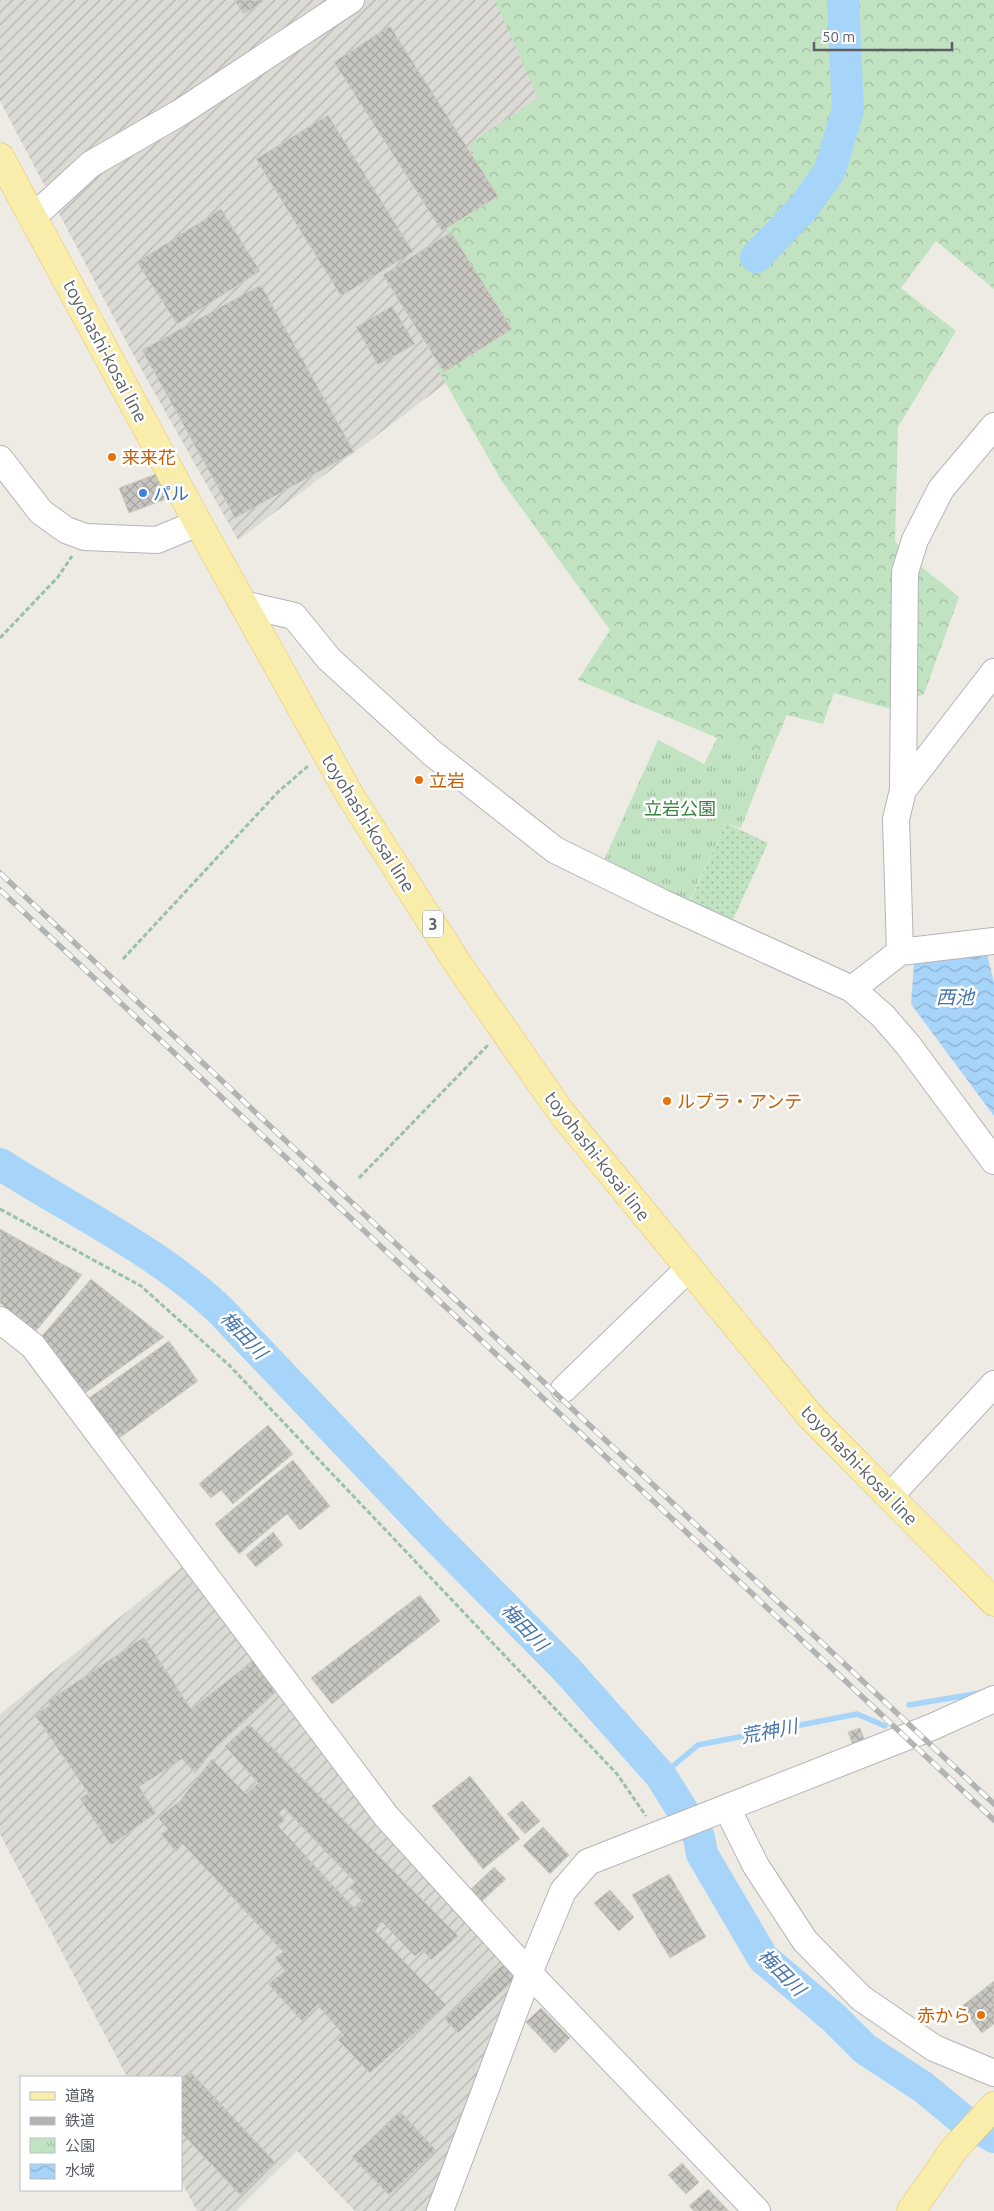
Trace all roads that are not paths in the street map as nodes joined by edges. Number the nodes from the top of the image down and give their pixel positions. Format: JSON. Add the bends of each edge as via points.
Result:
{"nodes":[{"id":1,"x":351,"y":0,"type":"edge"},
{"id":2,"x":0,"y":156,"type":"edge"},
{"id":3,"x":34,"y":216,"type":"junction"},
{"id":4,"x":994,"y":426,"type":"edge"},
{"id":5,"x":0,"y":459,"type":"edge"},
{"id":6,"x":198,"y":523,"type":"junction"},
{"id":7,"x":243,"y":604,"type":"junction"},
{"id":8,"x":994,"y":672,"type":"edge"},
{"id":9,"x":903,"y":790,"type":"junction"},
{"id":10,"x":994,"y":941,"type":"edge"},
{"id":11,"x":900,"y":952,"type":"junction"},
{"id":12,"x":852,"y":989,"type":"junction"},
{"id":13,"x":994,"y":1161,"type":"edge"},
{"id":14,"x":688,"y":1269,"type":"junction"},
{"id":15,"x":0,"y":1320,"type":"edge"},
{"id":16,"x":994,"y":1384,"type":"edge"},
{"id":17,"x":564,"y":1389,"type":"dead end"},
{"id":18,"x":890,"y":1496,"type":"junction"},
{"id":19,"x":994,"y":1602,"type":"edge"},
{"id":20,"x":994,"y":1699,"type":"edge"},
{"id":21,"x":723,"y":1810,"type":"junction"},
{"id":22,"x":529,"y":1973,"type":"junction"},
{"id":23,"x":994,"y":2073,"type":"edge"},
{"id":24,"x":994,"y":2106,"type":"edge"},
{"id":25,"x":440,"y":2211,"type":"edge"},
{"id":26,"x":757,"y":2211,"type":"edge"},
{"id":27,"x":911,"y":2211,"type":"edge"}],
"edges":[{"from":1,"to":3,"type":"street","via":[[181,112],[92,164]]},
{"from":2,"to":3,"type":"main road","name":"toyohashi-kosai line","number":"3"},
{"from":3,"to":6,"type":"main road","name":"toyohashi-kosai line","number":"3"},
{"from":4,"to":9,"type":"street","via":[[942,489],[915,540],[905,572]]},
{"from":5,"to":6,"type":"street","via":[[41,512],[66,530],[85,537],[157,540]]},
{"from":6,"to":7,"type":"main road","name":"toyohashi-kosai line","number":"3"},
{"from":7,"to":12,"type":"street","via":[[294,616],[330,659],[432,753],[555,850]]},
{"from":7,"to":14,"type":"main road","name":"toyohashi-kosai line","number":"3","via":[[367,822],[460,967],[561,1112]]},
{"from":8,"to":9,"type":"street"},
{"from":9,"to":11,"type":"street","via":[[896,819]]},
{"from":10,"to":11,"type":"street"},
{"from":11,"to":12,"type":"street"},
{"from":12,"to":13,"type":"street","via":[[883,1016],[908,1045]]},
{"from":14,"to":17,"type":"street"},
{"from":14,"to":18,"type":"main road","name":"toyohashi-kosai line","number":"3","via":[[811,1417]]},
{"from":15,"to":22,"type":"street","via":[[33,1346],[386,1816]]},
{"from":16,"to":18,"type":"street"},
{"from":18,"to":19,"type":"main road","name":"toyohashi-kosai line","number":"3"},
{"from":20,"to":21,"type":"street"},
{"from":21,"to":22,"type":"street","via":[[588,1862],[563,1891]]},
{"from":21,"to":23,"type":"street","via":[[804,1941],[861,1998],[934,2048]]},
{"from":22,"to":25,"type":"street"},
{"from":22,"to":26,"type":"street"},
{"from":24,"to":27,"type":"main road","via":[[955,2148]]}]}
